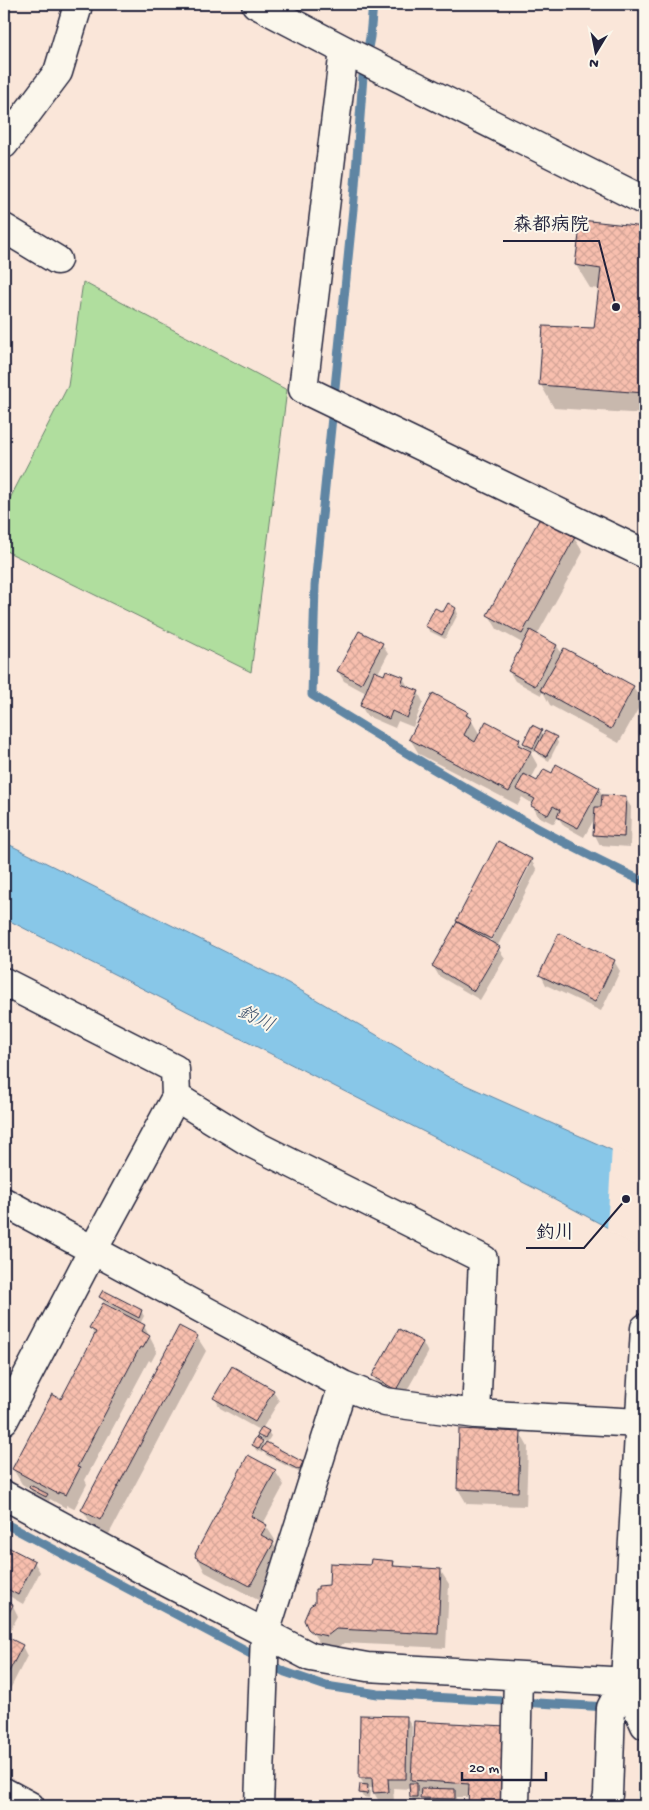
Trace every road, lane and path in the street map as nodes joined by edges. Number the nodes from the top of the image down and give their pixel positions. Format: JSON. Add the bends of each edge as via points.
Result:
{"nodes":[{"id":1,"x":77,"y":4,"type":"edge"},
{"id":2,"x":256,"y":4,"type":"edge"},
{"id":3,"x":344,"y":50,"type":"junction"},
{"id":4,"x":4,"y":144,"type":"edge"},
{"id":5,"x":645,"y":201,"type":"edge"},
{"id":6,"x":4,"y":228,"type":"edge"},
{"id":7,"x":57,"y":260,"type":"dead end"},
{"id":8,"x":645,"y":554,"type":"edge"},
{"id":9,"x":4,"y":982,"type":"edge"},
{"id":10,"x":176,"y":1097,"type":"junction"},
{"id":11,"x":4,"y":1202,"type":"edge"},
{"id":12,"x":93,"y":1250,"type":"junction"},
{"id":13,"x":645,"y":1328,"type":"edge"},
{"id":14,"x":344,"y":1385,"type":"junction"},
{"id":15,"x":476,"y":1414,"type":"junction"},
{"id":16,"x":4,"y":1420,"type":"edge"},
{"id":17,"x":640,"y":1422,"type":"junction"},
{"id":18,"x":641,"y":1485,"type":"edge"},
{"id":19,"x":4,"y":1494,"type":"edge"},
{"id":20,"x":265,"y":1633,"type":"junction"},
{"id":21,"x":518,"y":1676,"type":"junction"},
{"id":22,"x":635,"y":1682,"type":"edge"},
{"id":23,"x":645,"y":1725,"type":"edge"},
{"id":24,"x":4,"y":1792,"type":"edge"},
{"id":25,"x":30,"y":1806,"type":"edge"},
{"id":26,"x":259,"y":1806,"type":"edge"},
{"id":27,"x":515,"y":1806,"type":"edge"},
{"id":28,"x":605,"y":1806,"type":"edge"}],
"edges":[{"from":1,"to":4,"type":"street","via":[[58,72]]},
{"from":2,"to":3,"type":"street"},
{"from":3,"to":5,"type":"street"},
{"from":3,"to":8,"type":"street","via":[[303,389]]},
{"from":6,"to":7,"type":"street"},
{"from":9,"to":10,"type":"street","via":[[175,1069]]},
{"from":10,"to":12,"type":"street"},
{"from":10,"to":15,"type":"street","via":[[250,1143],[483,1259]]},
{"from":11,"to":12,"type":"street"},
{"from":12,"to":14,"type":"street"},
{"from":12,"to":16,"type":"street"},
{"from":13,"to":17,"type":"street"},
{"from":14,"to":15,"type":"street","via":[[385,1402]]},
{"from":14,"to":20,"type":"street"},
{"from":15,"to":17,"type":"street"},
{"from":17,"to":18,"type":"street"},
{"from":18,"to":22,"type":"street"},
{"from":19,"to":20,"type":"street"},
{"from":20,"to":21,"type":"street","via":[[310,1657],[367,1667]]},
{"from":20,"to":26,"type":"street"},
{"from":21,"to":22,"type":"street"},
{"from":21,"to":27,"type":"street"},
{"from":22,"to":23,"type":"street"},
{"from":22,"to":28,"type":"street","via":[[611,1708]]},
{"from":24,"to":25,"type":"street"}]}
